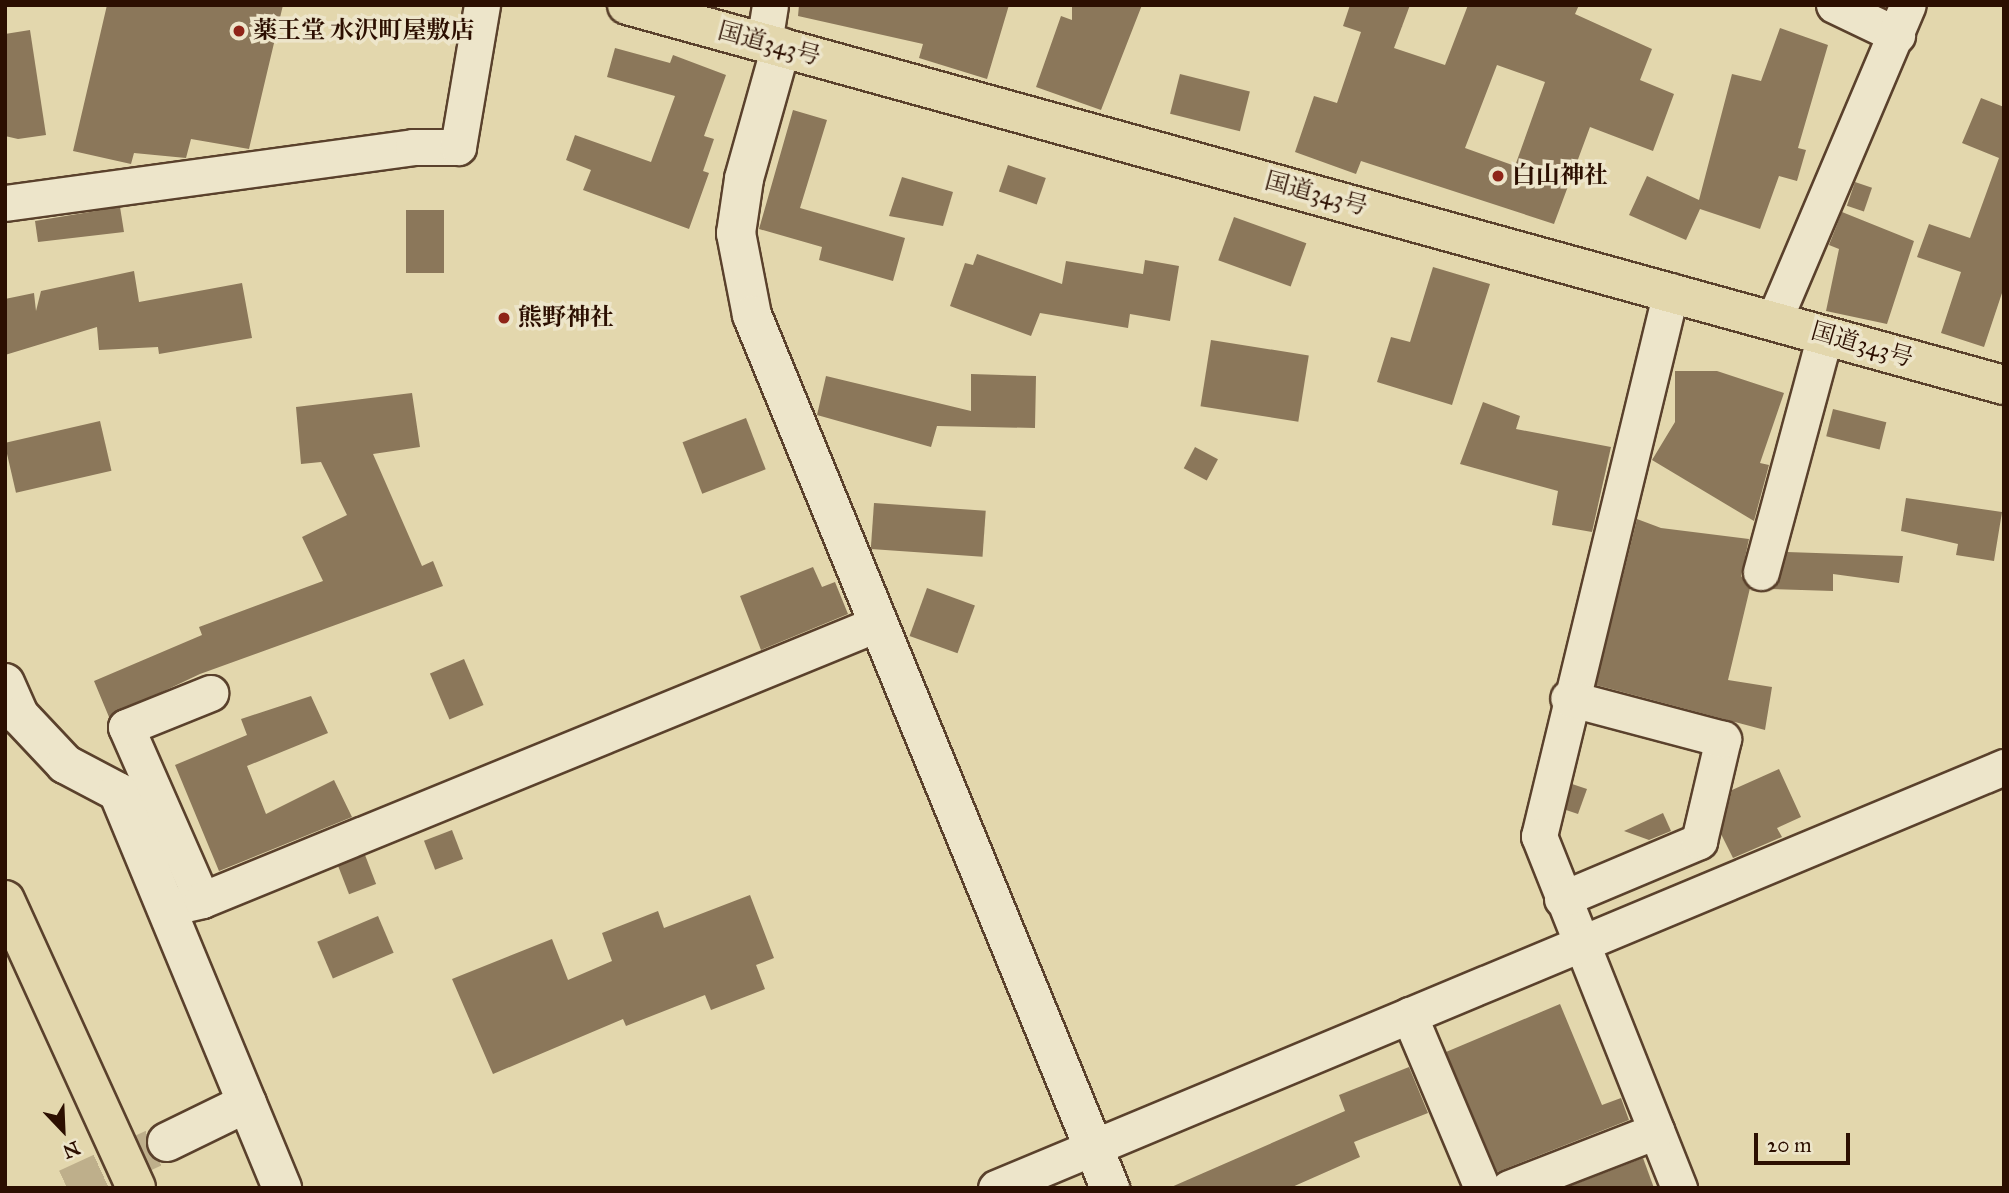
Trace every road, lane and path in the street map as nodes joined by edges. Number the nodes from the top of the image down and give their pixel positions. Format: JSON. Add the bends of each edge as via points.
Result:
{"nodes":[{"id":1,"x":482,"y":5,"type":"edge"},
{"id":2,"x":627,"y":5,"type":"edge"},
{"id":3,"x":770,"y":5,"type":"edge"},
{"id":4,"x":1835,"y":5,"type":"edge"},
{"id":5,"x":1902,"y":20,"type":"edge"},
{"id":6,"x":772,"y":45,"type":"junction"},
{"id":7,"x":5,"y":202,"type":"edge"},
{"id":8,"x":1671,"y":291,"type":"junction"},
{"id":9,"x":1774,"y":320,"type":"junction"},
{"id":10,"x":1825,"y":335,"type":"junction"},
{"id":11,"x":2004,"y":384,"type":"edge"},
{"id":12,"x":1761,"y":572,"type":"dead end"},
{"id":13,"x":879,"y":623,"type":"junction"},
{"id":14,"x":5,"y":683,"type":"edge"},
{"id":15,"x":210,"y":693,"type":"dead end"},
{"id":16,"x":1568,"y":698,"type":"junction"},
{"id":17,"x":2004,"y":767,"type":"edge"},
{"id":18,"x":5,"y":900,"type":"edge"},
{"id":19,"x":185,"y":904,"type":"junction"},
{"id":20,"x":1570,"y":921,"type":"junction"},
{"id":21,"x":1409,"y":1015,"type":"junction"},
{"id":22,"x":247,"y":1103,"type":"junction"},
{"id":23,"x":1656,"y":1131,"type":"junction"},
{"id":24,"x":167,"y":1142,"type":"tunnel mouth"},
{"id":25,"x":1094,"y":1147,"type":"junction"},
{"id":26,"x":136,"y":1188,"type":"edge"},
{"id":27,"x":282,"y":1188,"type":"edge"},
{"id":28,"x":996,"y":1188,"type":"edge"},
{"id":29,"x":1110,"y":1188,"type":"edge"},
{"id":30,"x":1482,"y":1188,"type":"edge"},
{"id":31,"x":1509,"y":1188,"type":"edge"},
{"id":32,"x":1679,"y":1188,"type":"edge"}],
"edges":[{"from":1,"to":7,"type":"street","via":[[458,147],[413,147]]},
{"from":2,"to":6,"type":"highway","name":"国道343号"},
{"from":3,"to":6,"type":"street"},
{"from":4,"to":5,"type":"street"},
{"from":5,"to":9,"type":"street"},
{"from":6,"to":8,"type":"highway","name":"国道343号"},
{"from":6,"to":13,"type":"street","via":[[736,233],[743,281]]},
{"from":8,"to":9,"type":"highway","name":"国道343号"},
{"from":8,"to":16,"type":"street"},
{"from":9,"to":10,"type":"highway","name":"国道343号"},
{"from":10,"to":11,"type":"highway","name":"国道343号"},
{"from":10,"to":12,"type":"street"},
{"from":13,"to":19,"type":"street"},
{"from":13,"to":25,"type":"street"},
{"from":14,"to":19,"type":"street","via":[[20,716],[65,764],[118,792]]},
{"from":15,"to":19,"type":"street","via":[[126,727]]},
{"from":16,"to":20,"type":"street","via":[[1539,836]]},
{"from":16,"to":20,"type":"street","via":[[1723,739],[1699,841]]},
{"from":17,"to":20,"type":"street"},
{"from":18,"to":26,"type":"highway"},
{"from":19,"to":22,"type":"street"},
{"from":20,"to":21,"type":"street"},
{"from":20,"to":23,"type":"street"},
{"from":21,"to":25,"type":"street"},
{"from":21,"to":30,"type":"street"},
{"from":22,"to":24,"type":"street"},
{"from":22,"to":27,"type":"street"},
{"from":23,"to":31,"type":"street"},
{"from":23,"to":32,"type":"street"},
{"from":25,"to":28,"type":"street"},
{"from":25,"to":29,"type":"street"}]}
